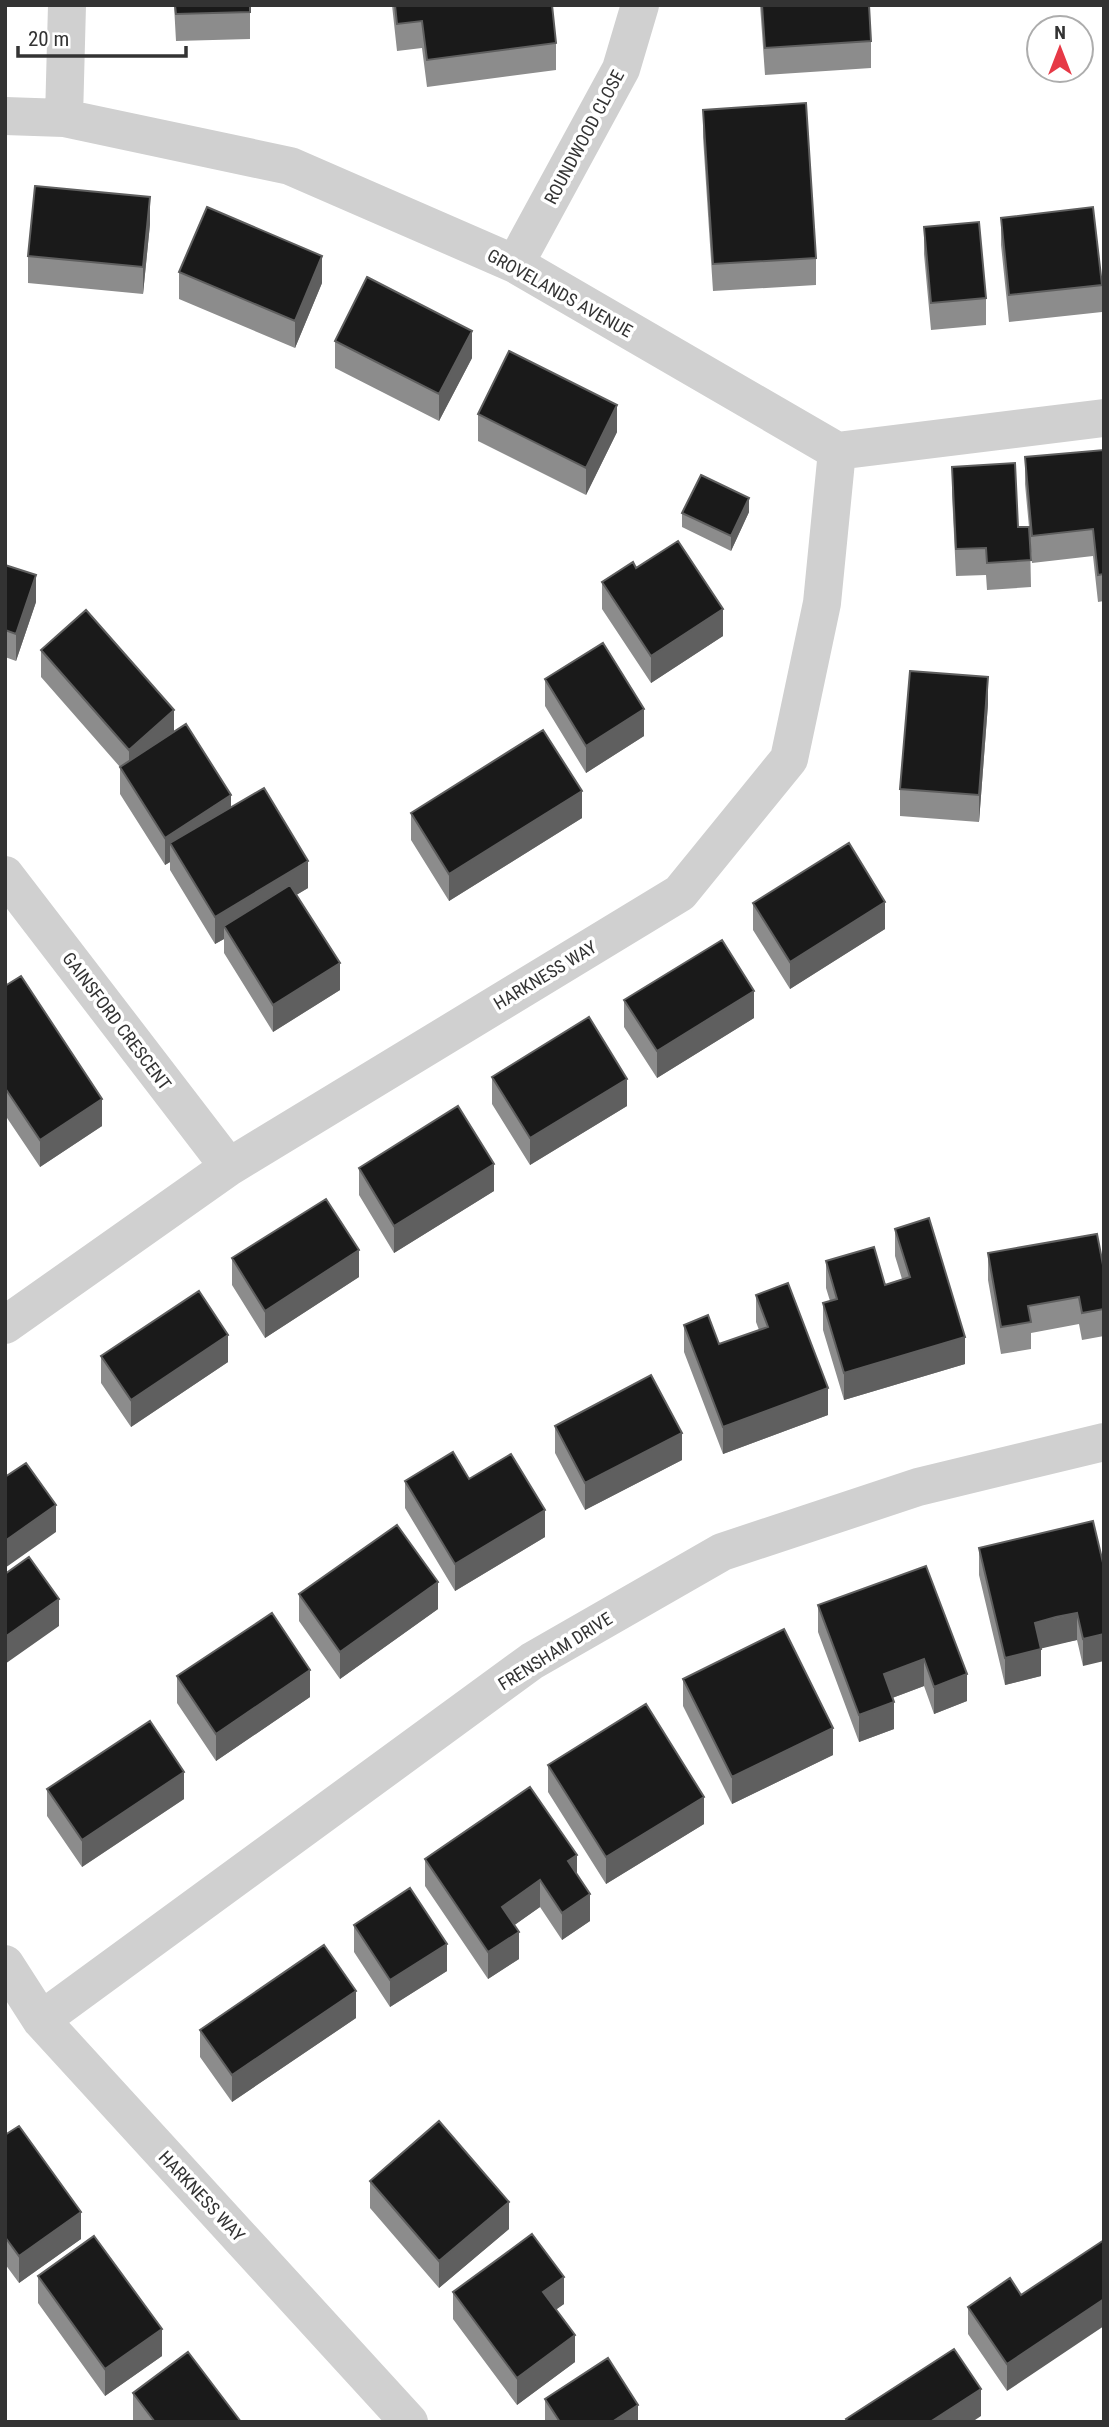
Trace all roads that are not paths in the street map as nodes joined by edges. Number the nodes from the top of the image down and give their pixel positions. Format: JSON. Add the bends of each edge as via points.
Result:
{"nodes":[{"id":1,"x":67,"y":5,"type":"edge"},
{"id":2,"x":640,"y":5,"type":"edge"},
{"id":3,"x":5,"y":116,"type":"edge"},
{"id":4,"x":64,"y":118,"type":"junction"},
{"id":5,"x":515,"y":264,"type":"junction"},
{"id":6,"x":1104,"y":418,"type":"edge"},
{"id":7,"x":837,"y":451,"type":"junction"},
{"id":8,"x":5,"y":875,"type":"edge"},
{"id":9,"x":229,"y":1167,"type":"junction"},
{"id":10,"x":5,"y":1325,"type":"edge"},
{"id":11,"x":1104,"y":1442,"type":"edge"},
{"id":12,"x":5,"y":1964,"type":"edge"},
{"id":13,"x":41,"y":2020,"type":"junction"},
{"id":14,"x":409,"y":2422,"type":"edge"}],
"edges":[{"from":1,"to":4,"type":"street"},
{"from":2,"to":5,"type":"street","name":"ROUNDWOOD CLOSE","via":[[621,69]]},
{"from":3,"to":4,"type":"street","name":"GROVELANDS AVENUE"},
{"from":4,"to":5,"type":"street","name":"GROVELANDS AVENUE","via":[[290,166]]},
{"from":5,"to":7,"type":"street","name":"GROVELANDS AVENUE"},
{"from":6,"to":7,"type":"street"},
{"from":7,"to":9,"type":"street","name":"HARKNESS WAY","via":[[822,603],[789,759],[680,893]]},
{"from":8,"to":9,"type":"street","name":"GAINSFORD CRESCENT"},
{"from":9,"to":10,"type":"street","name":"HARKNESS WAY"},
{"from":11,"to":13,"type":"street","name":"FRENSHAM DRIVE","via":[[918,1487],[722,1552],[531,1661]]},
{"from":12,"to":13,"type":"street","name":"HARKNESS WAY"},
{"from":13,"to":14,"type":"street","name":"HARKNESS WAY"}]}
